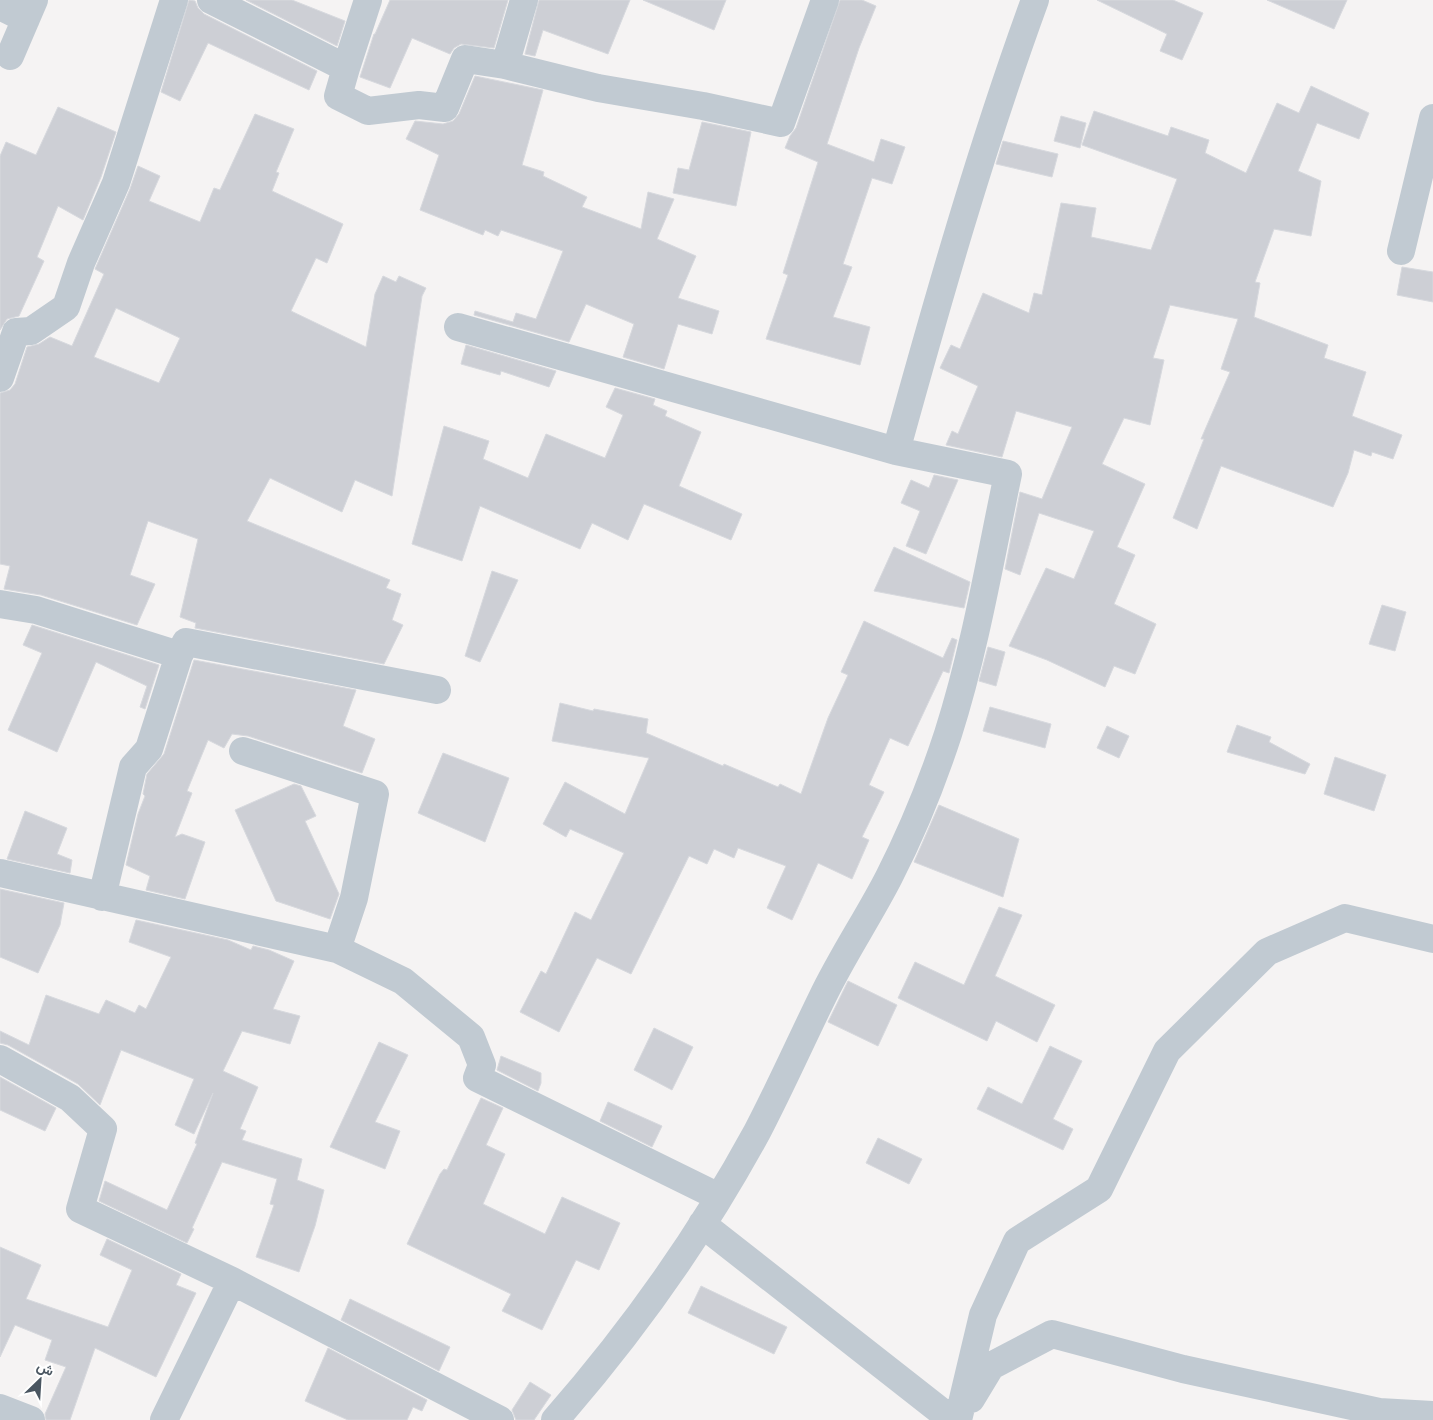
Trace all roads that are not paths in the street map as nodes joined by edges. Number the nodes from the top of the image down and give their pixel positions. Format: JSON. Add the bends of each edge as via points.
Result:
{"nodes":[{"id":1,"x":174,"y":0,"type":"edge"},
{"id":2,"x":211,"y":0,"type":"edge"},
{"id":3,"x":368,"y":0,"type":"edge"},
{"id":4,"x":524,"y":0,"type":"edge"},
{"id":5,"x":825,"y":0,"type":"edge"},
{"id":6,"x":1034,"y":0,"type":"edge"},
{"id":7,"x":0,"y":6,"type":"edge"},
{"id":8,"x":30,"y":10,"type":"edge"},
{"id":9,"x":10,"y":56,"type":"dead end"},
{"id":10,"x":505,"y":65,"type":"junction"},
{"id":11,"x":346,"y":68,"type":"junction"},
{"id":12,"x":1433,"y":118,"type":"edge"},
{"id":13,"x":1401,"y":252,"type":"dead end"},
{"id":14,"x":458,"y":327,"type":"dead end"},
{"id":15,"x":0,"y":378,"type":"edge"},
{"id":16,"x":896,"y":451,"type":"junction"},
{"id":17,"x":0,"y":604,"type":"edge"},
{"id":18,"x":178,"y":655,"type":"junction"},
{"id":19,"x":436,"y":690,"type":"dead end"},
{"id":20,"x":243,"y":751,"type":"dead end"},
{"id":21,"x":0,"y":873,"type":"edge"},
{"id":22,"x":102,"y":897,"type":"junction"},
{"id":23,"x":1433,"y":938,"type":"edge"},
{"id":24,"x":337,"y":949,"type":"junction"},
{"id":25,"x":0,"y":1059,"type":"edge"},
{"id":26,"x":719,"y":1198,"type":"junction"},
{"id":27,"x":702,"y":1224,"type":"junction"},
{"id":28,"x":232,"y":1281,"type":"junction"},
{"id":29,"x":0,"y":1408,"type":"edge"},
{"id":30,"x":1433,"y":1415,"type":"edge"},
{"id":31,"x":31,"y":1420,"type":"edge"},
{"id":32,"x":164,"y":1420,"type":"edge"},
{"id":33,"x":500,"y":1420,"type":"edge"},
{"id":34,"x":555,"y":1420,"type":"edge"},
{"id":35,"x":952,"y":1420,"type":"edge"},
{"id":36,"x":958,"y":1420,"type":"edge"}],
"edges":[{"from":1,"to":15,"type":"street","via":[[122,166],[66,307],[31,331],[16,332]]},
{"from":2,"to":11,"type":"street"},
{"from":3,"to":11,"type":"street"},
{"from":4,"to":10,"type":"street"},
{"from":5,"to":10,"type":"street","via":[[781,123],[598,88]]},
{"from":6,"to":16,"type":"street","via":[[1002,89]]},
{"from":7,"to":8,"type":"street"},
{"from":8,"to":9,"type":"street"},
{"from":10,"to":11,"type":"street","via":[[465,59],[445,108],[418,105],[368,111],[338,96]]},
{"from":12,"to":13,"type":"street"},
{"from":14,"to":16,"type":"street"},
{"from":16,"to":26,"type":"street","via":[[1008,474],[968,659],[948,733],[919,815]]},
{"from":17,"to":18,"type":"street","via":[[36,610]]},
{"from":18,"to":19,"type":"street","via":[[186,642]]},
{"from":18,"to":22,"type":"street","via":[[149,749],[133,767]]},
{"from":20,"to":24,"type":"street","via":[[375,794],[354,898]]},
{"from":21,"to":22,"type":"street"},
{"from":22,"to":24,"type":"street"},
{"from":23,"to":36,"type":"street","via":[[1345,918],[1267,952],[1167,1052],[1099,1189],[1017,1241],[983,1315]]},
{"from":24,"to":26,"type":"street","via":[[403,981],[471,1038],[482,1065],[477,1078]]},
{"from":25,"to":28,"type":"street","via":[[70,1098],[103,1129],[80,1209]]},
{"from":26,"to":27,"type":"street"},
{"from":27,"to":34,"type":"street","via":[[628,1330]]},
{"from":27,"to":35,"type":"street"},
{"from":28,"to":32,"type":"street"},
{"from":28,"to":33,"type":"street"},
{"from":29,"to":31,"type":"street"},
{"from":30,"to":36,"type":"street","via":[[1380,1412],[1183,1369],[1052,1334],[991,1366]]}]}
